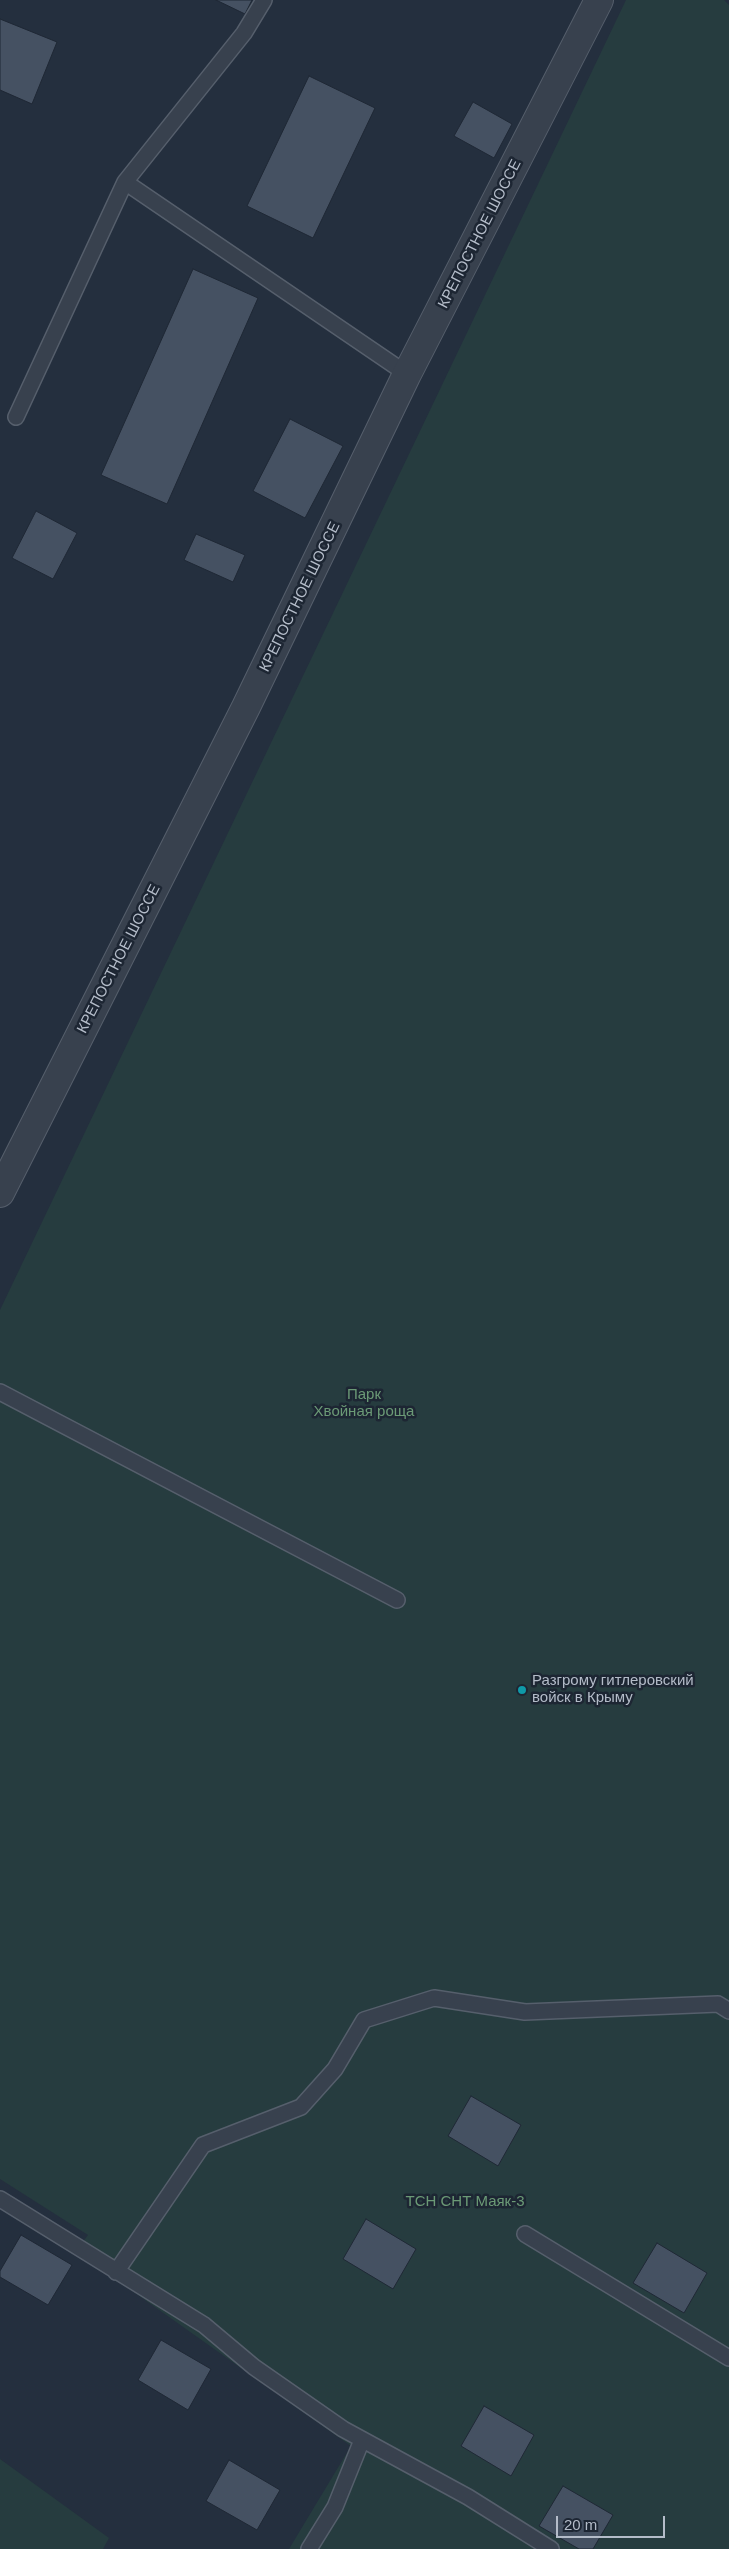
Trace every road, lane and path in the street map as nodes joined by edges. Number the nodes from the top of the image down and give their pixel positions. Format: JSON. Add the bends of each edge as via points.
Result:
{"nodes":[{"id":1,"x":264,"y":0,"type":"edge"},
{"id":2,"x":600,"y":0,"type":"edge"},
{"id":3,"x":125,"y":182,"type":"junction"},
{"id":4,"x":407,"y":374,"type":"junction"},
{"id":5,"x":16,"y":417,"type":"dead end"},
{"id":6,"x":0,"y":1193,"type":"edge"},
{"id":7,"x":0,"y":1392,"type":"edge"},
{"id":8,"x":397,"y":1600,"type":"dead end"},
{"id":9,"x":729,"y":2011,"type":"edge"},
{"id":10,"x":0,"y":2199,"type":"edge"},
{"id":11,"x":525,"y":2234,"type":"dead end"},
{"id":12,"x":116,"y":2272,"type":"junction"},
{"id":13,"x":729,"y":2358,"type":"edge"},
{"id":14,"x":362,"y":2440,"type":"junction"},
{"id":15,"x":309,"y":2549,"type":"edge"},
{"id":16,"x":550,"y":2549,"type":"edge"}],
"edges":[{"from":1,"to":3,"type":"lane","via":[[244,33]]},
{"from":2,"to":4,"type":"street","name":"КРЕПОСТНОЕ ШОССЕ"},
{"from":3,"to":4,"type":"lane"},
{"from":3,"to":5,"type":"lane"},
{"from":4,"to":6,"type":"street","name":"КРЕПОСТНОЕ ШОССЕ","via":[[246,707]]},
{"from":7,"to":8,"type":"lane"},
{"from":9,"to":12,"type":"lane","via":[[718,2004],[525,2012],[434,1998],[364,2020],[335,2069],[301,2107],[203,2145]]},
{"from":10,"to":12,"type":"lane"},
{"from":11,"to":13,"type":"lane"},
{"from":12,"to":14,"type":"lane","via":[[204,2325],[254,2367]]},
{"from":14,"to":15,"type":"lane","via":[[335,2507]]},
{"from":14,"to":16,"type":"lane","via":[[468,2497]]}]}
